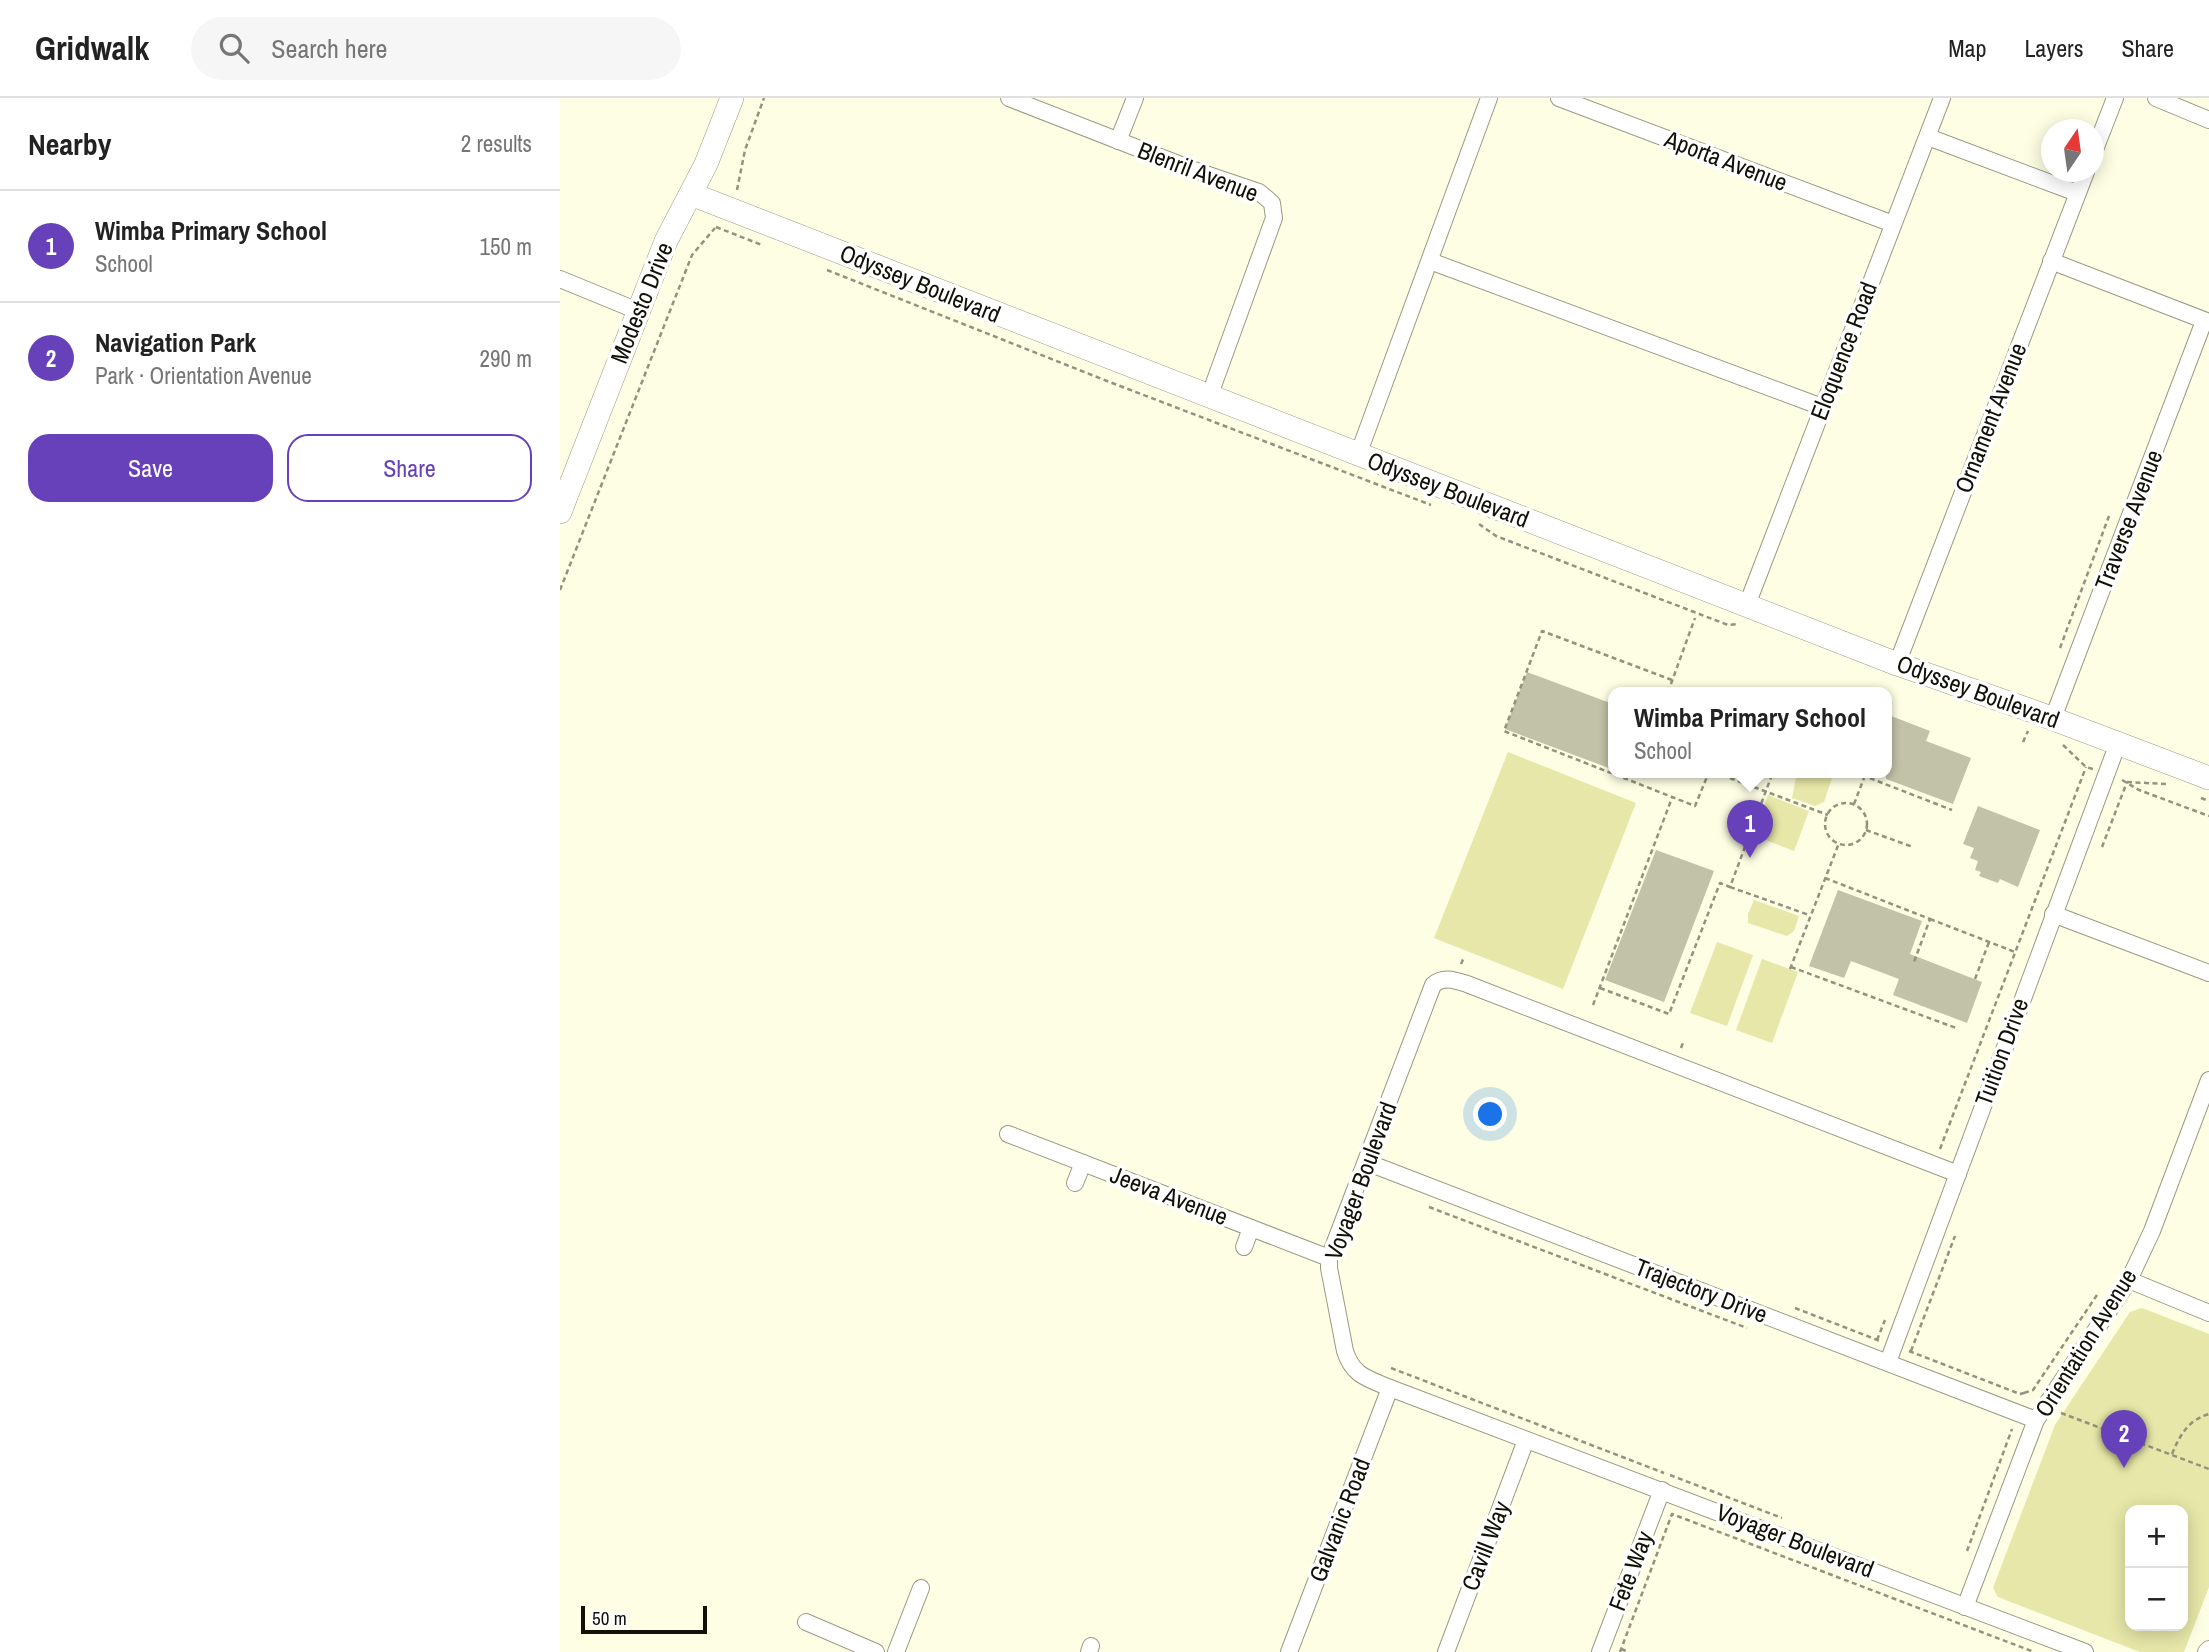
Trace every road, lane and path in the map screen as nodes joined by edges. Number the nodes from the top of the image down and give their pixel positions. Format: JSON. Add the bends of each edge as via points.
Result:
{"nodes":[{"id":1,"x":732,"y":98,"type":"edge"},
{"id":2,"x":764,"y":98,"type":"edge"},
{"id":3,"x":1009,"y":98,"type":"edge"},
{"id":4,"x":1135,"y":98,"type":"edge"},
{"id":5,"x":1489,"y":98,"type":"edge"},
{"id":6,"x":1559,"y":98,"type":"edge"},
{"id":7,"x":1942,"y":98,"type":"edge"},
{"id":8,"x":2115,"y":98,"type":"edge"},
{"id":9,"x":2156,"y":98,"type":"edge"},
{"id":10,"x":2209,"y":120,"type":"edge"},
{"id":11,"x":2104,"y":126,"type":"edge"},
{"id":12,"x":1928,"y":137,"type":"junction"},
{"id":13,"x":1118,"y":141,"type":"junction"},
{"id":14,"x":2082,"y":182,"type":"edge"},
{"id":15,"x":2077,"y":193,"type":"junction"},
{"id":16,"x":691,"y":194,"type":"junction"},
{"id":17,"x":731,"y":209,"type":"junction"},
{"id":18,"x":1893,"y":224,"type":"junction"},
{"id":19,"x":716,"y":227,"type":"junction"},
{"id":20,"x":771,"y":248,"type":"dead end"},
{"id":21,"x":1430,"y":261,"type":"junction"},
{"id":22,"x":2051,"y":261,"type":"junction"},
{"id":23,"x":819,"y":267,"type":"dead end"},
{"id":24,"x":560,"y":279,"type":"edge"},
{"id":25,"x":638,"y":311,"type":"junction"},
{"id":26,"x":2207,"y":321,"type":"edge"},
{"id":27,"x":1107,"y":381,"type":"dead end"},
{"id":28,"x":1209,"y":397,"type":"junction"},
{"id":29,"x":1822,"y":407,"type":"junction"},
{"id":30,"x":1358,"y":455,"type":"junction"},
{"id":31,"x":560,"y":512,"type":"edge"},
{"id":32,"x":2109,"y":516,"type":"dead end"},
{"id":33,"x":560,"y":590,"type":"edge"},
{"id":34,"x":1747,"y":605,"type":"junction"},
{"id":35,"x":1695,"y":618,"type":"dead end"},
{"id":36,"x":2060,"y":648,"type":"dead end"},
{"id":37,"x":1897,"y":664,"type":"junction"},
{"id":38,"x":1672,"y":680,"type":"junction"},
{"id":39,"x":1670,"y":687,"type":"edge"},
{"id":40,"x":2053,"y":718,"type":"junction"},
{"id":41,"x":2118,"y":743,"type":"junction"},
{"id":42,"x":2086,"y":766,"type":"dead end"},
{"id":43,"x":1608,"y":772,"type":"edge"},
{"id":44,"x":1622,"y":778,"type":"edge"},
{"id":45,"x":1709,"y":778,"type":"edge"},
{"id":46,"x":1728,"y":778,"type":"edge"},
{"id":47,"x":1771,"y":778,"type":"edge"},
{"id":48,"x":1863,"y":778,"type":"edge"},
{"id":49,"x":1869,"y":778,"type":"edge"},
{"id":50,"x":2205,"y":779,"type":"edge"},
{"id":51,"x":2127,"y":782,"type":"junction"},
{"id":52,"x":2166,"y":784,"type":"dead end"},
{"id":53,"x":1766,"y":792,"type":"junction"},
{"id":54,"x":1672,"y":798,"type":"junction"},
{"id":55,"x":2209,"y":800,"type":"edge"},
{"id":56,"x":1854,"y":804,"type":"junction"},
{"id":57,"x":1952,"y":810,"type":"dead end"},
{"id":58,"x":1828,"y":815,"type":"junction"},
{"id":59,"x":2209,"y":816,"type":"edge"},
{"id":60,"x":1866,"y":830,"type":"junction"},
{"id":61,"x":1839,"y":844,"type":"junction"},
{"id":62,"x":2102,"y":847,"type":"dead end"},
{"id":63,"x":1913,"y":848,"type":"dead end"},
{"id":64,"x":1825,"y":878,"type":"junction"},
{"id":65,"x":1730,"y":887,"type":"junction"},
{"id":66,"x":2053,"y":914,"type":"junction"},
{"id":67,"x":1811,"y":915,"type":"junction"},
{"id":68,"x":1930,"y":919,"type":"junction"},
{"id":69,"x":1989,"y":942,"type":"junction"},
{"id":70,"x":2015,"y":952,"type":"junction"},
{"id":71,"x":1914,"y":962,"type":"dead end"},
{"id":72,"x":2209,"y":973,"type":"edge"},
{"id":73,"x":1975,"y":979,"type":"dead end"},
{"id":74,"x":1600,"y":988,"type":"junction"},
{"id":75,"x":1593,"y":1005,"type":"dead end"},
{"id":76,"x":1956,"y":1028,"type":"dead end"},
{"id":77,"x":2209,"y":1080,"type":"edge"},
{"id":78,"x":1008,"y":1134,"type":"dead end"},
{"id":79,"x":1366,"y":1162,"type":"junction"},
{"id":80,"x":1083,"y":1163,"type":"junction"},
{"id":81,"x":1934,"y":1165,"type":"junction"},
{"id":82,"x":1958,"y":1174,"type":"junction"},
{"id":83,"x":1075,"y":1183,"type":"dead end"},
{"id":84,"x":1429,"y":1206,"type":"dead end"},
{"id":85,"x":1251,"y":1227,"type":"junction"},
{"id":86,"x":1955,"y":1236,"type":"dead end"},
{"id":87,"x":1244,"y":1247,"type":"dead end"},
{"id":88,"x":1329,"y":1258,"type":"junction"},
{"id":89,"x":2129,"y":1280,"type":"junction"},
{"id":90,"x":2209,"y":1313,"type":"edge"},
{"id":91,"x":1755,"y":1331,"type":"dead end"},
{"id":92,"x":1911,"y":1352,"type":"dead end"},
{"id":93,"x":1888,"y":1362,"type":"junction"},
{"id":94,"x":1391,"y":1368,"type":"dead end"},
{"id":95,"x":1390,"y":1388,"type":"junction"},
{"id":96,"x":2061,"y":1413,"type":"dead end"},
{"id":97,"x":2209,"y":1414,"type":"edge"},
{"id":98,"x":2036,"y":1420,"type":"junction"},
{"id":99,"x":1526,"y":1440,"type":"junction"},
{"id":100,"x":2172,"y":1454,"type":"junction"},
{"id":101,"x":2209,"y":1469,"type":"edge"},
{"id":102,"x":1662,"y":1490,"type":"junction"},
{"id":103,"x":1788,"y":1520,"type":"dead end"},
{"id":104,"x":921,"y":1588,"type":"dead end"},
{"id":105,"x":1965,"y":1606,"type":"junction"},
{"id":106,"x":806,"y":1622,"type":"dead end"},
{"id":107,"x":853,"y":1647,"type":"edge"},
{"id":108,"x":1620,"y":1650,"type":"edge"},
{"id":109,"x":876,"y":1652,"type":"edge"},
{"id":110,"x":896,"y":1652,"type":"edge"},
{"id":111,"x":1289,"y":1652,"type":"edge"},
{"id":112,"x":1446,"y":1652,"type":"edge"},
{"id":113,"x":1600,"y":1652,"type":"edge"},
{"id":114,"x":1629,"y":1652,"type":"edge"},
{"id":115,"x":2034,"y":1652,"type":"edge"},
{"id":116,"x":2085,"y":1652,"type":"edge"}],
"edges":[{"from":1,"to":16,"type":"street","name":"Modesto Drive"},
{"from":2,"to":17,"type":"path"},
{"from":3,"to":13,"type":"street","name":"Blenril Avenue"},
{"from":4,"to":13,"type":"street"},
{"from":5,"to":21,"type":"street"},
{"from":6,"to":18,"type":"street","name":"Aporta Avenue"},
{"from":7,"to":12,"type":"street","name":"Eloquence Road"},
{"from":8,"to":11,"type":"street"},
{"from":9,"to":10,"type":"street"},
{"from":12,"to":15,"type":"street"},
{"from":12,"to":18,"type":"street","name":"Eloquence Road"},
{"from":13,"to":28,"type":"street","name":"Blenril Avenue","via":[[1259,192],[1272,204],[1274,218]]},
{"from":14,"to":15,"type":"street","name":"Ornament Avenue"},
{"from":15,"to":22,"type":"street","name":"Ornament Avenue"},
{"from":16,"to":17,"type":"street","name":"Odyssey Boulevard"},
{"from":16,"to":25,"type":"street","name":"Modesto Drive","via":[[666,240]]},
{"from":17,"to":19,"type":"path"},
{"from":17,"to":28,"type":"street","name":"Odyssey Boulevard"},
{"from":18,"to":29,"type":"street","name":"Eloquence Road"},
{"from":19,"to":20,"type":"path"},
{"from":19,"to":33,"type":"path","via":[[692,255]]},
{"from":21,"to":29,"type":"street"},
{"from":21,"to":30,"type":"street"},
{"from":22,"to":26,"type":"street"},
{"from":22,"to":37,"type":"street","name":"Ornament Avenue"},
{"from":23,"to":27,"type":"path"},
{"from":24,"to":25,"type":"street"},
{"from":25,"to":31,"type":"street","name":"Modesto Drive"},
{"from":26,"to":40,"type":"street","name":"Traverse Avenue"},
{"from":28,"to":30,"type":"street","name":"Odyssey Boulevard"},
{"from":29,"to":34,"type":"street","name":"Eloquence Road"},
{"from":30,"to":34,"type":"street","name":"Odyssey Boulevard"},
{"from":32,"to":36,"type":"path"},
{"from":34,"to":37,"type":"street","name":"Odyssey Boulevard"},
{"from":35,"to":38,"type":"path"},
{"from":37,"to":40,"type":"street","name":"Odyssey Boulevard"},
{"from":38,"to":39,"type":"path"},
{"from":38,"to":43,"type":"path","via":[[1542,631],[1504,731]]},
{"from":40,"to":41,"type":"street","name":"Odyssey Boulevard"},
{"from":41,"to":50,"type":"street","name":"Odyssey Boulevard"},
{"from":41,"to":66,"type":"street","name":"Tuition Drive"},
{"from":42,"to":70,"type":"path"},
{"from":44,"to":54,"type":"path"},
{"from":45,"to":54,"type":"path","via":[[1695,806]]},
{"from":46,"to":53,"type":"path"},
{"from":47,"to":53,"type":"path"},
{"from":48,"to":56,"type":"path"},
{"from":49,"to":57,"type":"path"},
{"from":50,"to":55,"type":"path"},
{"from":51,"to":52,"type":"path"},
{"from":51,"to":59,"type":"path"},
{"from":51,"to":62,"type":"path"},
{"from":53,"to":58,"type":"path"},
{"from":53,"to":65,"type":"path"},
{"from":54,"to":74,"type":"path"},
{"from":56,"to":58,"type":"path","via":[[1839,804]]},
{"from":56,"to":60,"type":"path","via":[[1865,815]]},
{"from":58,"to":61,"type":"path","via":[[1828,834]]},
{"from":60,"to":61,"type":"path","via":[[1858,841]]},
{"from":60,"to":63,"type":"path"},
{"from":61,"to":64,"type":"path"},
{"from":64,"to":67,"type":"path"},
{"from":64,"to":68,"type":"path"},
{"from":65,"to":67,"type":"path"},
{"from":65,"to":74,"type":"path","via":[[1720,883],[1669,1014]]},
{"from":66,"to":72,"type":"street"},
{"from":66,"to":82,"type":"street","name":"Tuition Drive"},
{"from":67,"to":76,"type":"path","via":[[1790,968]]},
{"from":68,"to":69,"type":"path"},
{"from":68,"to":71,"type":"path"},
{"from":69,"to":70,"type":"path"},
{"from":69,"to":73,"type":"path"},
{"from":70,"to":81,"type":"path"},
{"from":74,"to":75,"type":"path"},
{"from":77,"to":89,"type":"street","name":"Orientation Avenue"},
{"from":78,"to":80,"type":"street","name":"Jeeva Avenue"},
{"from":79,"to":81,"type":"street","name":"Voyager Boulevard","via":[[1433,985],[1439,979],[1449,979]]},
{"from":79,"to":88,"type":"street","name":"Voyager Boulevard"},
{"from":79,"to":93,"type":"street","name":"Trajectory Drive"},
{"from":80,"to":83,"type":"street"},
{"from":80,"to":85,"type":"street","name":"Jeeva Avenue"},
{"from":81,"to":82,"type":"street","name":"Voyager Boulevard"},
{"from":82,"to":93,"type":"street","name":"Tuition Drive"},
{"from":84,"to":91,"type":"path"},
{"from":85,"to":87,"type":"street"},
{"from":85,"to":88,"type":"street","name":"Jeeva Avenue"},
{"from":86,"to":92,"type":"path"},
{"from":88,"to":95,"type":"street","name":"Voyager Boulevard","via":[[1349,1362],[1357,1373]]},
{"from":89,"to":90,"type":"street"},
{"from":89,"to":98,"type":"street","name":"Orientation Avenue"},
{"from":93,"to":98,"type":"street","name":"Trajectory Drive"},
{"from":94,"to":103,"type":"path"},
{"from":95,"to":99,"type":"street","name":"Voyager Boulevard"},
{"from":95,"to":111,"type":"street","name":"Galvanic Road"},
{"from":96,"to":100,"type":"path"},
{"from":97,"to":100,"type":"path","via":[[2185,1429]]},
{"from":98,"to":105,"type":"street","name":"Orientation Avenue"},
{"from":99,"to":102,"type":"street","name":"Voyager Boulevard"},
{"from":99,"to":112,"type":"street","name":"Cavill Way"},
{"from":100,"to":101,"type":"path"},
{"from":102,"to":105,"type":"street","name":"Voyager Boulevard"},
{"from":102,"to":113,"type":"street","name":"Fete Way"},
{"from":104,"to":110,"type":"street"},
{"from":105,"to":116,"type":"street","name":"Voyager Boulevard"},
{"from":106,"to":107,"type":"street"},
{"from":107,"to":109,"type":"street"},
{"from":108,"to":114,"type":"path"},
{"from":108,"to":115,"type":"path","via":[[1672,1514]]}]}
